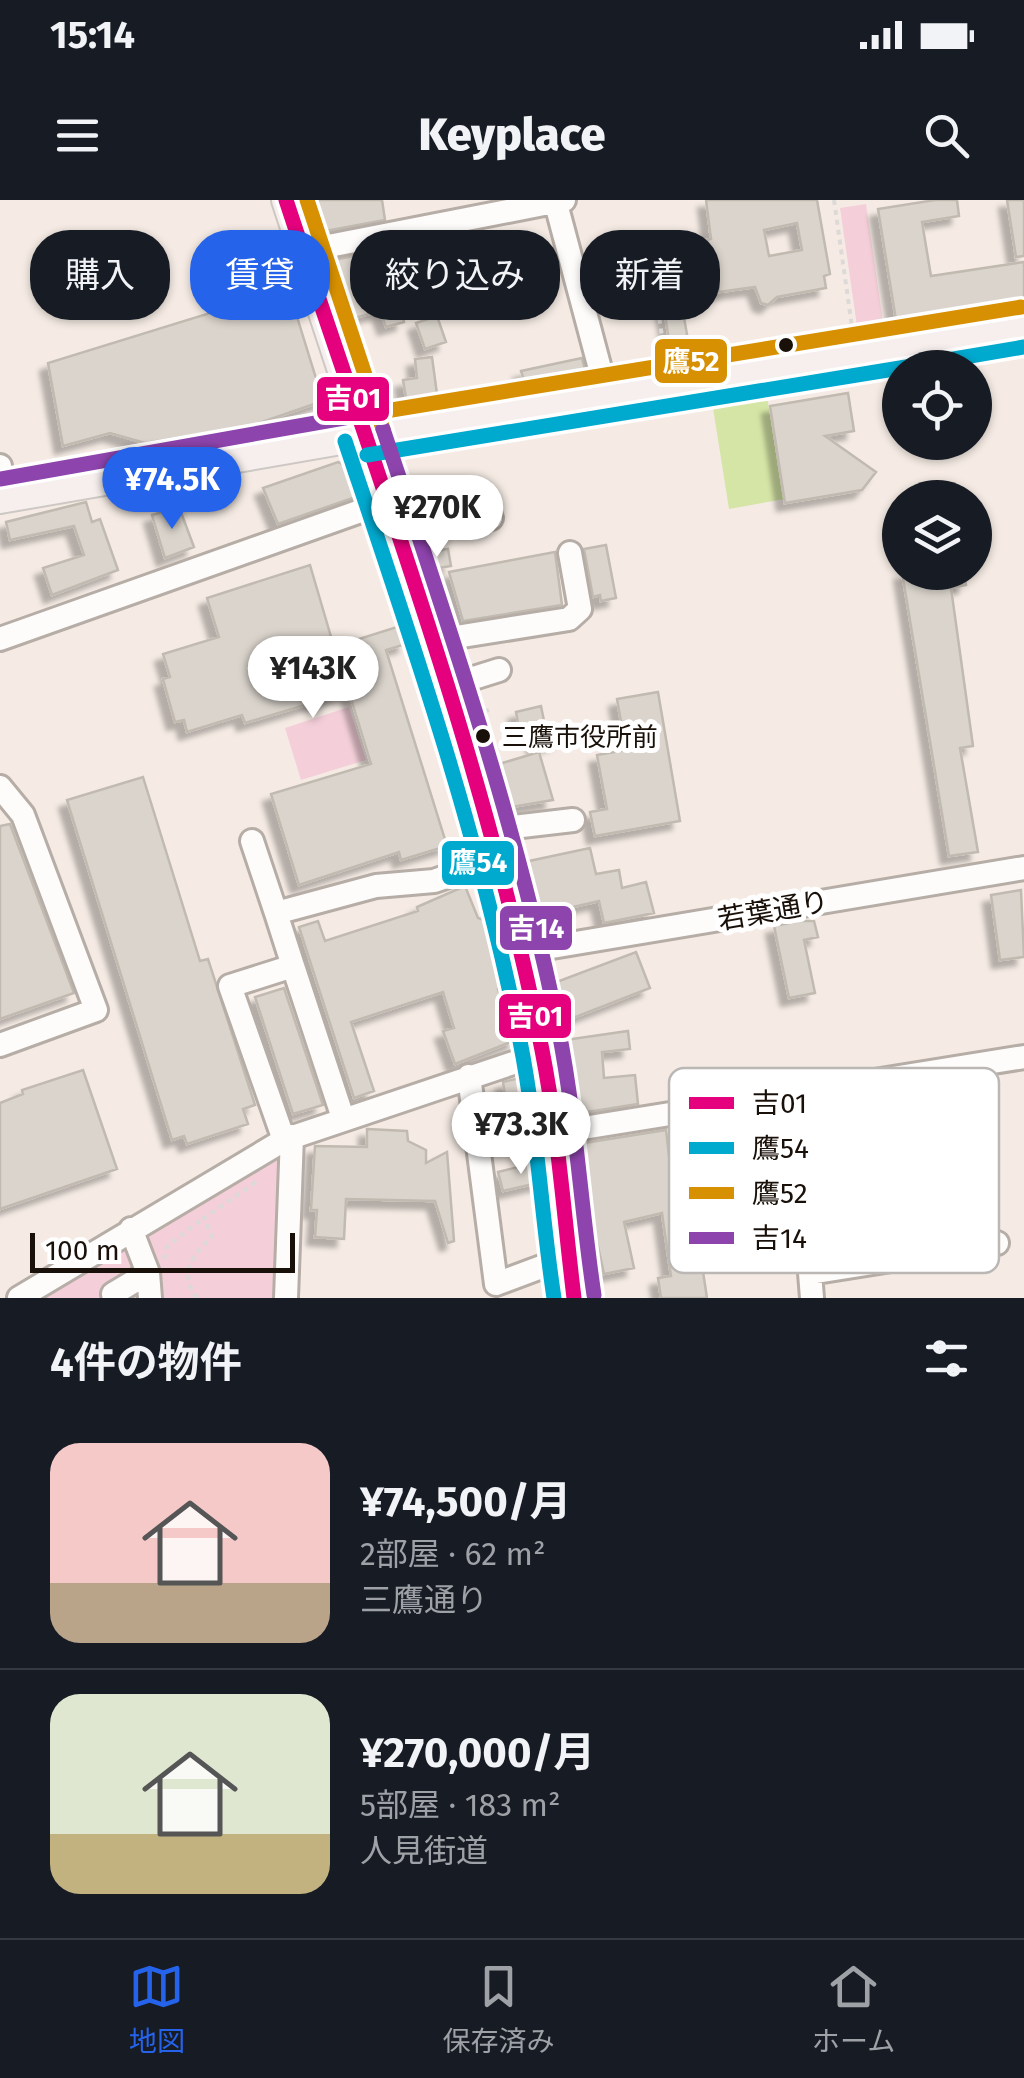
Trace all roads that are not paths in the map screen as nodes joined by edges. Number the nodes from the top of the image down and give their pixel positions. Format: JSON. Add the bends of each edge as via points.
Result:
{"nodes":[{"id":1,"x":286,"y":200,"type":"edge"},
{"id":2,"x":558,"y":200,"type":"edge"},
{"id":3,"x":296,"y":230,"type":"edge"},
{"id":4,"x":330,"y":246,"type":"edge"},
{"id":5,"x":326,"y":320,"type":"edge"},
{"id":6,"x":1024,"y":326,"type":"edge"},
{"id":7,"x":602,"y":395,"type":"junction"},
{"id":8,"x":364,"y":436,"type":"junction"},
{"id":9,"x":0,"y":466,"type":"edge"},
{"id":10,"x":2,"y":499,"type":"edge"},
{"id":11,"x":386,"y":502,"type":"junction"},
{"id":12,"x":492,"y":518,"type":"dead end"},
{"id":13,"x":397,"y":536,"type":"junction"},
{"id":14,"x":570,"y":553,"type":"dead end"},
{"id":15,"x":0,"y":639,"type":"edge"},
{"id":16,"x":431,"y":642,"type":"junction"},
{"id":17,"x":498,"y":670,"type":"dead end"},
{"id":18,"x":444,"y":687,"type":"junction"},
{"id":19,"x":0,"y":787,"type":"edge"},
{"id":20,"x":573,"y":820,"type":"dead end"},
{"id":21,"x":488,"y":830,"type":"junction"},
{"id":22,"x":252,"y":842,"type":"dead end"},
{"id":23,"x":496,"y":859,"type":"junction"},
{"id":24,"x":1024,"y":868,"type":"edge"},
{"id":25,"x":276,"y":914,"type":"junction"},
{"id":26,"x":522,"y":952,"type":"junction"},
{"id":27,"x":293,"y":966,"type":"junction"},
{"id":28,"x":0,"y":1045,"type":"edge"},
{"id":29,"x":543,"y":1052,"type":"junction"},
{"id":30,"x":1024,"y":1057,"type":"edge"},
{"id":31,"x":956,"y":1068,"type":"edge"},
{"id":32,"x":469,"y":1076,"type":"junction"},
{"id":33,"x":669,"y":1114,"type":"edge"},
{"id":34,"x":343,"y":1118,"type":"junction"},
{"id":35,"x":552,"y":1133,"type":"junction"},
{"id":36,"x":288,"y":1138,"type":"junction"},
{"id":37,"x":131,"y":1229,"type":"junction"},
{"id":38,"x":568,"y":1258,"type":"junction"},
{"id":39,"x":156,"y":1269,"type":"junction"},
{"id":40,"x":810,"y":1273,"type":"edge"},
{"id":41,"x":19,"y":1298,"type":"edge"},
{"id":42,"x":114,"y":1298,"type":"edge"},
{"id":43,"x":150,"y":1298,"type":"edge"},
{"id":44,"x":286,"y":1298,"type":"edge"},
{"id":45,"x":574,"y":1298,"type":"edge"},
{"id":46,"x":812,"y":1298,"type":"edge"}],
"edges":[{"from":1,"to":3,"type":"main road"},
{"from":2,"to":4,"type":"street"},
{"from":2,"to":7,"type":"street"},
{"from":5,"to":8,"type":"main road"},
{"from":6,"to":7,"type":"main road"},
{"from":7,"to":8,"type":"main road"},
{"from":8,"to":10,"type":"main road"},
{"from":8,"to":11,"type":"main road"},
{"from":9,"to":10,"type":"street"},
{"from":11,"to":13,"type":"main road"},
{"from":11,"to":15,"type":"street"},
{"from":12,"to":13,"type":"street"},
{"from":13,"to":16,"type":"main road"},
{"from":14,"to":16,"type":"street","via":[[580,609],[569,619]]},
{"from":16,"to":18,"type":"main road"},
{"from":17,"to":18,"type":"street"},
{"from":18,"to":21,"type":"main road"},
{"from":19,"to":28,"type":"street","via":[[24,815],[96,1010]]},
{"from":20,"to":21,"type":"street"},
{"from":21,"to":23,"type":"main road"},
{"from":22,"to":25,"type":"street"},
{"from":23,"to":25,"type":"street","via":[[434,881],[376,886]]},
{"from":23,"to":26,"type":"main road"},
{"from":24,"to":26,"type":"street","name":"若葉通り"},
{"from":25,"to":27,"type":"street"},
{"from":26,"to":29,"type":"main road"},
{"from":27,"to":34,"type":"street"},
{"from":27,"to":36,"type":"street","via":[[230,986]]},
{"from":29,"to":32,"type":"street"},
{"from":29,"to":35,"type":"main road"},
{"from":30,"to":31,"type":"street"},
{"from":32,"to":34,"type":"street"},
{"from":32,"to":38,"type":"street","via":[[496,1284]]},
{"from":33,"to":35,"type":"street"},
{"from":34,"to":36,"type":"street"},
{"from":35,"to":38,"type":"main road"},
{"from":36,"to":37,"type":"street"},
{"from":36,"to":44,"type":"street"},
{"from":37,"to":39,"type":"street"},
{"from":37,"to":41,"type":"street"},
{"from":38,"to":45,"type":"main road"},
{"from":39,"to":42,"type":"street"},
{"from":39,"to":43,"type":"street"},
{"from":40,"to":46,"type":"street"}]}
